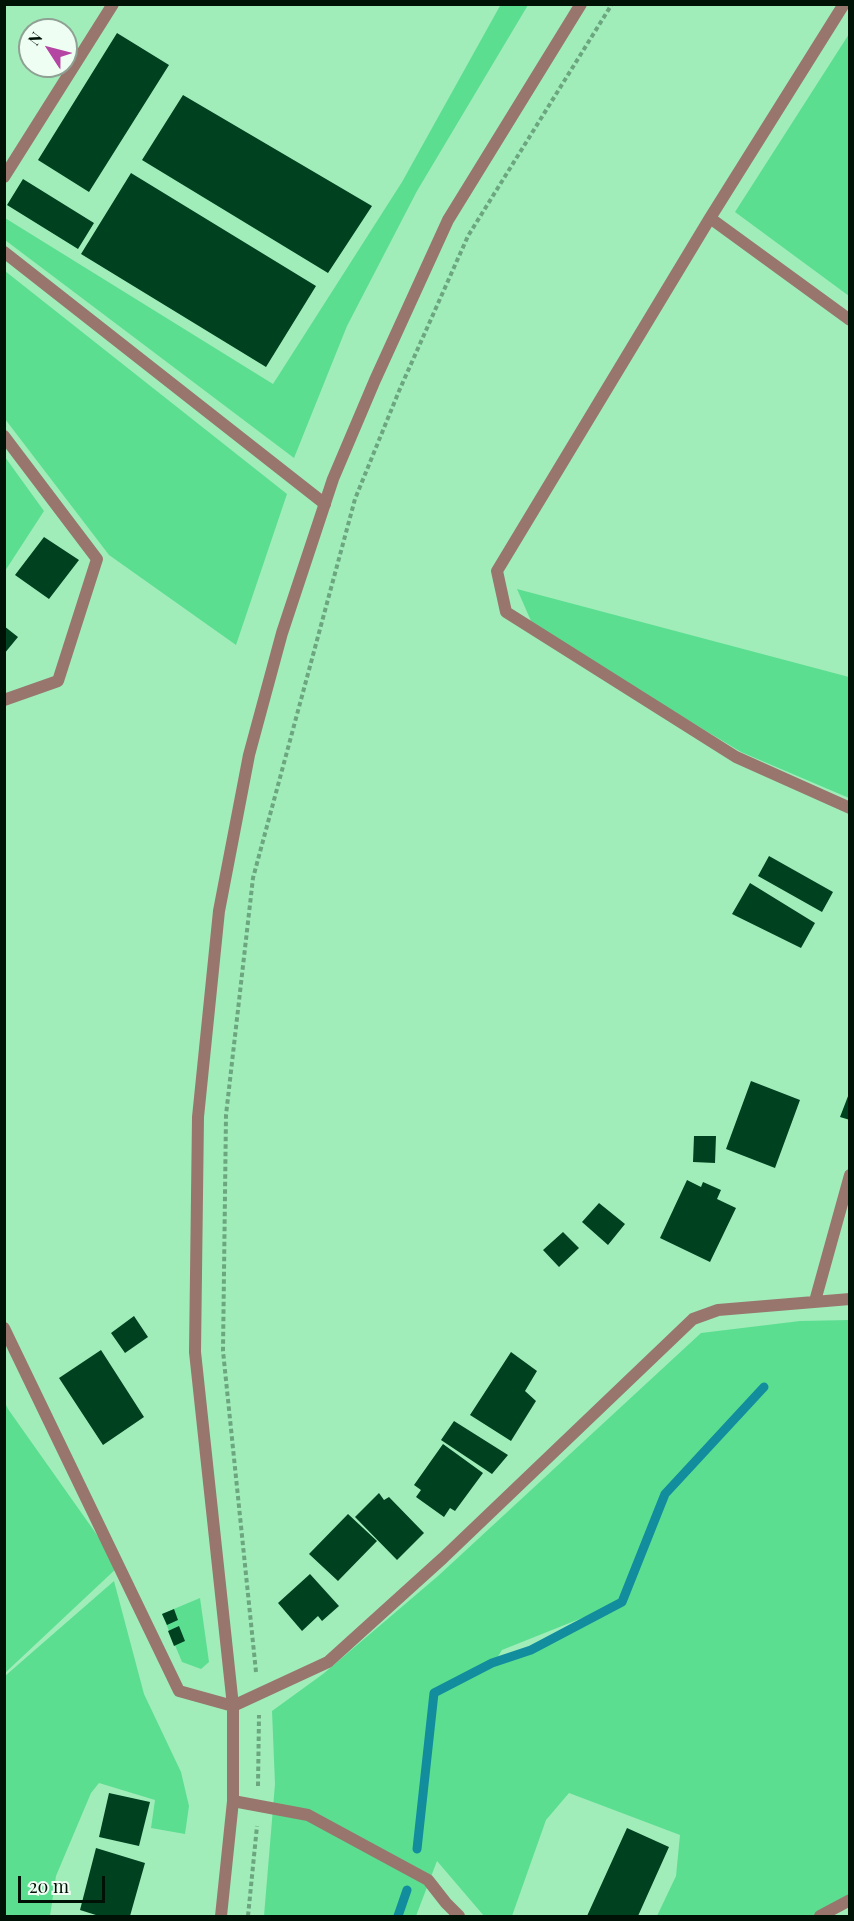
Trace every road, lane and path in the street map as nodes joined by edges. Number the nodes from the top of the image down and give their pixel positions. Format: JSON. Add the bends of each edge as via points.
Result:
{"nodes":[{"id":1,"x":112,"y":4,"type":"edge"},
{"id":2,"x":581,"y":4,"type":"edge"},
{"id":3,"x":612,"y":4,"type":"edge"},
{"id":4,"x":844,"y":4,"type":"edge"},
{"id":5,"x":4,"y":177,"type":"edge"},
{"id":6,"x":710,"y":219,"type":"junction"},
{"id":7,"x":4,"y":252,"type":"edge"},
{"id":8,"x":849,"y":320,"type":"edge"},
{"id":9,"x":4,"y":436,"type":"edge"},
{"id":10,"x":325,"y":504,"type":"junction"},
{"id":11,"x":4,"y":700,"type":"edge"},
{"id":12,"x":849,"y":808,"type":"edge"},
{"id":13,"x":849,"y":1175,"type":"edge"},
{"id":14,"x":849,"y":1299,"type":"edge"},
{"id":15,"x":815,"y":1301,"type":"junction"},
{"id":16,"x":4,"y":1328,"type":"edge"},
{"id":17,"x":259,"y":1694,"type":"junction"},
{"id":18,"x":233,"y":1706,"type":"junction"},
{"id":19,"x":233,"y":1801,"type":"junction"},
{"id":20,"x":259,"y":1806,"type":"junction"},
{"id":21,"x":849,"y":1900,"type":"edge"},
{"id":22,"x":446,"y":1904,"type":"junction"},
{"id":23,"x":220,"y":1917,"type":"edge"},
{"id":24,"x":248,"y":1917,"type":"edge"},
{"id":25,"x":444,"y":1917,"type":"edge"},
{"id":26,"x":459,"y":1917,"type":"edge"},
{"id":27,"x":820,"y":1917,"type":"edge"}],
"edges":[{"from":1,"to":5,"type":"street"},
{"from":2,"to":10,"type":"street","via":[[448,220],[375,380]]},
{"from":3,"to":17,"type":"path","via":[[468,236],[355,498],[253,878],[226,1115],[223,1351]]},
{"from":4,"to":6,"type":"street"},
{"from":6,"to":8,"type":"street"},
{"from":6,"to":12,"type":"street","via":[[497,571],[506,612],[736,757]]},
{"from":7,"to":10,"type":"street"},
{"from":9,"to":11,"type":"street","via":[[97,559],[58,681]]},
{"from":10,"to":18,"type":"street","via":[[282,633],[249,755],[219,910],[198,1117],[195,1352]]},
{"from":13,"to":15,"type":"street"},
{"from":14,"to":15,"type":"street"},
{"from":15,"to":17,"type":"street","via":[[718,1310],[693,1319],[328,1662]]},
{"from":16,"to":18,"type":"street","via":[[179,1691]]},
{"from":17,"to":18,"type":"street"},
{"from":17,"to":20,"type":"path"},
{"from":18,"to":19,"type":"street"},
{"from":19,"to":20,"type":"street"},
{"from":19,"to":23,"type":"street"},
{"from":20,"to":22,"type":"street","via":[[308,1815],[428,1880]]},
{"from":20,"to":24,"type":"path"},
{"from":21,"to":27,"type":"street"},
{"from":22,"to":25,"type":"street"},
{"from":22,"to":26,"type":"street"}]}
